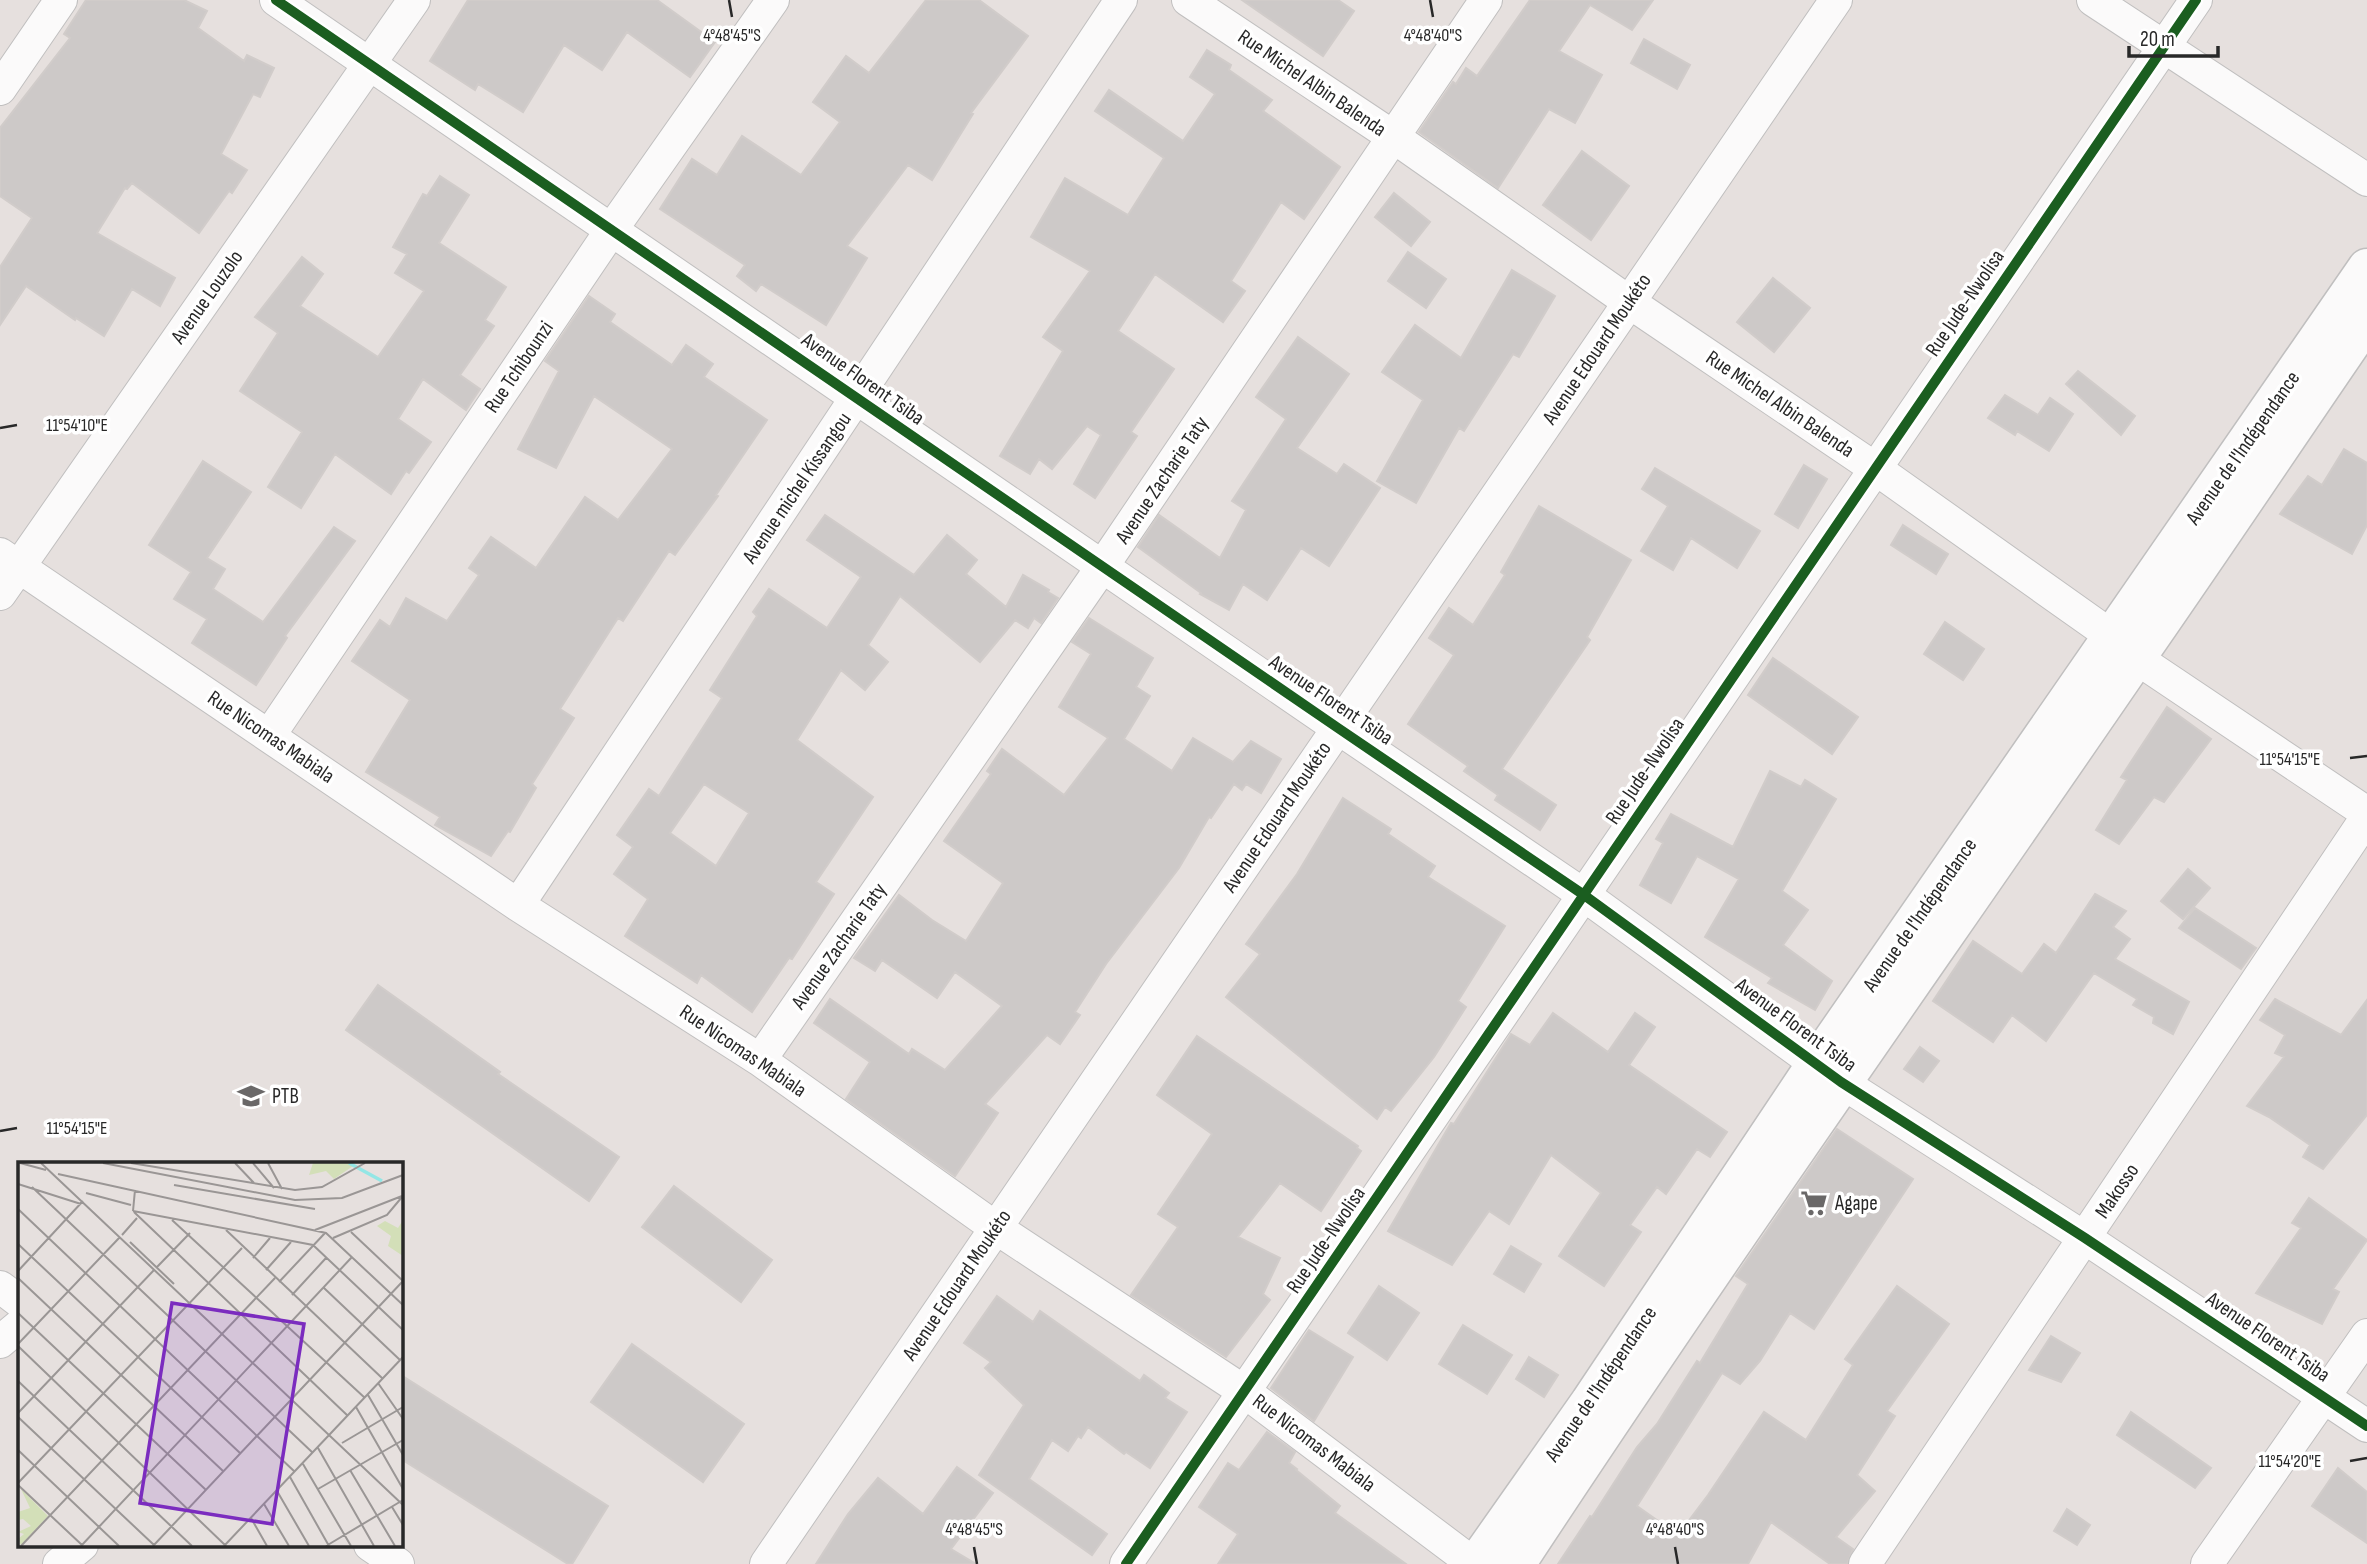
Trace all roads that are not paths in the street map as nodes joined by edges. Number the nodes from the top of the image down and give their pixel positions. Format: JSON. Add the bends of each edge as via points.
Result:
{"nodes":[{"id":1,"x":61,"y":0,"type":"edge"},
{"id":2,"x":276,"y":0,"type":"edge"},
{"id":3,"x":414,"y":0,"type":"edge"},
{"id":4,"x":773,"y":0,"type":"edge"},
{"id":5,"x":1121,"y":0,"type":"edge"},
{"id":6,"x":1188,"y":0,"type":"edge"},
{"id":7,"x":1486,"y":0,"type":"edge"},
{"id":8,"x":1836,"y":0,"type":"edge"},
{"id":9,"x":2093,"y":0,"type":"edge"},
{"id":10,"x":2196,"y":0,"type":"edge"},
{"id":11,"x":2163,"y":47,"type":"junction"},
{"id":12,"x":369,"y":64,"type":"junction"},
{"id":13,"x":0,"y":89,"type":"edge"},
{"id":14,"x":1395,"y":138,"type":"junction"},
{"id":15,"x":2367,"y":180,"type":"edge"},
{"id":16,"x":612,"y":229,"type":"junction"},
{"id":17,"x":2367,"y":268,"type":"edge"},
{"id":18,"x":1629,"y":302,"type":"junction"},
{"id":19,"x":2367,"y":320,"type":"edge"},
{"id":20,"x":856,"y":398,"type":"junction"},
{"id":21,"x":1876,"y":469,"type":"junction"},
{"id":22,"x":9,"y":561,"type":"edge"},
{"id":23,"x":1102,"y":567,"type":"junction"},
{"id":24,"x":0,"y":594,"type":"edge"},
{"id":25,"x":2124,"y":648,"type":"junction"},
{"id":26,"x":1338,"y":728,"type":"junction"},
{"id":27,"x":270,"y":736,"type":"junction"},
{"id":28,"x":2367,"y":815,"type":"edge"},
{"id":29,"x":1584,"y":895,"type":"junction"},
{"id":30,"x":518,"y":905,"type":"junction"},
{"id":31,"x":760,"y":1060,"type":"junction"},
{"id":32,"x":1829,"y":1073,"type":"junction"},
{"id":33,"x":996,"y":1228,"type":"junction"},
{"id":34,"x":2085,"y":1238,"type":"junction"},
{"id":35,"x":0,"y":1287,"type":"edge"},
{"id":36,"x":18,"y":1300,"type":"edge"},
{"id":37,"x":18,"y":1327,"type":"edge"},
{"id":38,"x":2367,"y":1335,"type":"edge"},
{"id":39,"x":0,"y":1342,"type":"edge"},
{"id":40,"x":1245,"y":1392,"type":"junction"},
{"id":41,"x":2322,"y":1396,"type":"junction"},
{"id":42,"x":2367,"y":1426,"type":"edge"},
{"id":43,"x":81,"y":1546,"type":"edge"},
{"id":44,"x":59,"y":1564,"type":"edge"},
{"id":45,"x":766,"y":1564,"type":"edge"},
{"id":46,"x":1126,"y":1564,"type":"edge"},
{"id":47,"x":1475,"y":1564,"type":"edge"},
{"id":48,"x":1516,"y":1564,"type":"edge"},
{"id":49,"x":1865,"y":1564,"type":"edge"},
{"id":50,"x":2207,"y":1564,"type":"edge"}],
"edges":[{"from":1,"to":13,"type":"street"},
{"from":2,"to":12,"type":"street","name":"Avenue Florent Tsiba"},
{"from":3,"to":12,"type":"street","name":"Avenue Louzolo"},
{"from":4,"to":16,"type":"street","name":"Rue Tchibounzi"},
{"from":5,"to":20,"type":"street","name":"Avenue michel Kissangou"},
{"from":6,"to":14,"type":"street","name":"Rue Michel Albin Balenda"},
{"from":7,"to":14,"type":"street","name":"Avenue Zacharie Taty"},
{"from":8,"to":18,"type":"street","name":"Avenue Edouard Moukéto"},
{"from":9,"to":11,"type":"street"},
{"from":10,"to":11,"type":"street","name":"Rue Jude-Nwolisa"},
{"from":11,"to":15,"type":"street"},
{"from":11,"to":21,"type":"street","name":"Rue Jude-Nwolisa"},
{"from":12,"to":16,"type":"street","name":"Avenue Florent Tsiba"},
{"from":12,"to":22,"type":"street","name":"Avenue Louzolo"},
{"from":14,"to":18,"type":"street","name":"Rue Michel Albin Balenda"},
{"from":14,"to":23,"type":"street","name":"Avenue Zacharie Taty"},
{"from":16,"to":20,"type":"street","name":"Avenue Florent Tsiba"},
{"from":16,"to":27,"type":"street","name":"Rue Tchibounzi"},
{"from":17,"to":25,"type":"street","name":"Avenue de l'Indépendance"},
{"from":18,"to":21,"type":"street","name":"Rue Michel Albin Balenda"},
{"from":18,"to":26,"type":"street","name":"Avenue Edouard Moukéto"},
{"from":19,"to":25,"type":"street","name":"Avenue de l'Indépendance"},
{"from":20,"to":23,"type":"street","name":"Avenue Florent Tsiba"},
{"from":20,"to":30,"type":"street","name":"Avenue michel Kissangou"},
{"from":21,"to":25,"type":"street","name":"Rue Michel Albin Balenda"},
{"from":21,"to":29,"type":"street","name":"Rue Jude-Nwolisa"},
{"from":22,"to":24,"type":"street","name":"Avenue Louzolo"},
{"from":22,"to":27,"type":"street","name":"Rue Nicomas Mabiala"},
{"from":23,"to":26,"type":"street","name":"Avenue Florent Tsiba"},
{"from":23,"to":31,"type":"street","name":"Avenue Zacharie Taty"},
{"from":25,"to":28,"type":"street","name":"Rue Michel Albin Balenda"},
{"from":25,"to":32,"type":"street","name":"Avenue de l'Indépendance"},
{"from":26,"to":29,"type":"street","name":"Avenue Florent Tsiba"},
{"from":26,"to":33,"type":"street","name":"Avenue Edouard Moukéto"},
{"from":27,"to":30,"type":"street","name":"Rue Nicomas Mabiala"},
{"from":28,"to":34,"type":"street","name":"Makosso"},
{"from":29,"to":32,"type":"street","name":"Avenue Florent Tsiba"},
{"from":29,"to":40,"type":"street","name":"Rue Jude-Nwolisa"},
{"from":30,"to":31,"type":"street","name":"Rue Nicomas Mabiala"},
{"from":31,"to":33,"type":"street","name":"Rue Nicomas Mabiala"},
{"from":32,"to":34,"type":"street","name":"Avenue Florent Tsiba"},
{"from":32,"to":47,"type":"street","name":"Avenue de l'Indépendance"},
{"from":32,"to":48,"type":"street","name":"Avenue de l'Indépendance"},
{"from":33,"to":40,"type":"street","name":"Rue Nicomas Mabiala"},
{"from":33,"to":45,"type":"street","name":"Avenue Edouard Moukéto"},
{"from":34,"to":41,"type":"street","name":"Avenue Florent Tsiba"},
{"from":34,"to":49,"type":"street","name":"Makosso"},
{"from":35,"to":36,"type":"street"},
{"from":37,"to":39,"type":"street"},
{"from":38,"to":41,"type":"street"},
{"from":40,"to":46,"type":"street","name":"Rue Jude-Nwolisa"},
{"from":40,"to":47,"type":"street","name":"Rue Nicomas Mabiala"},
{"from":41,"to":42,"type":"street","name":"Avenue Florent Tsiba"},
{"from":41,"to":50,"type":"street"},
{"from":43,"to":44,"type":"street"}]}
